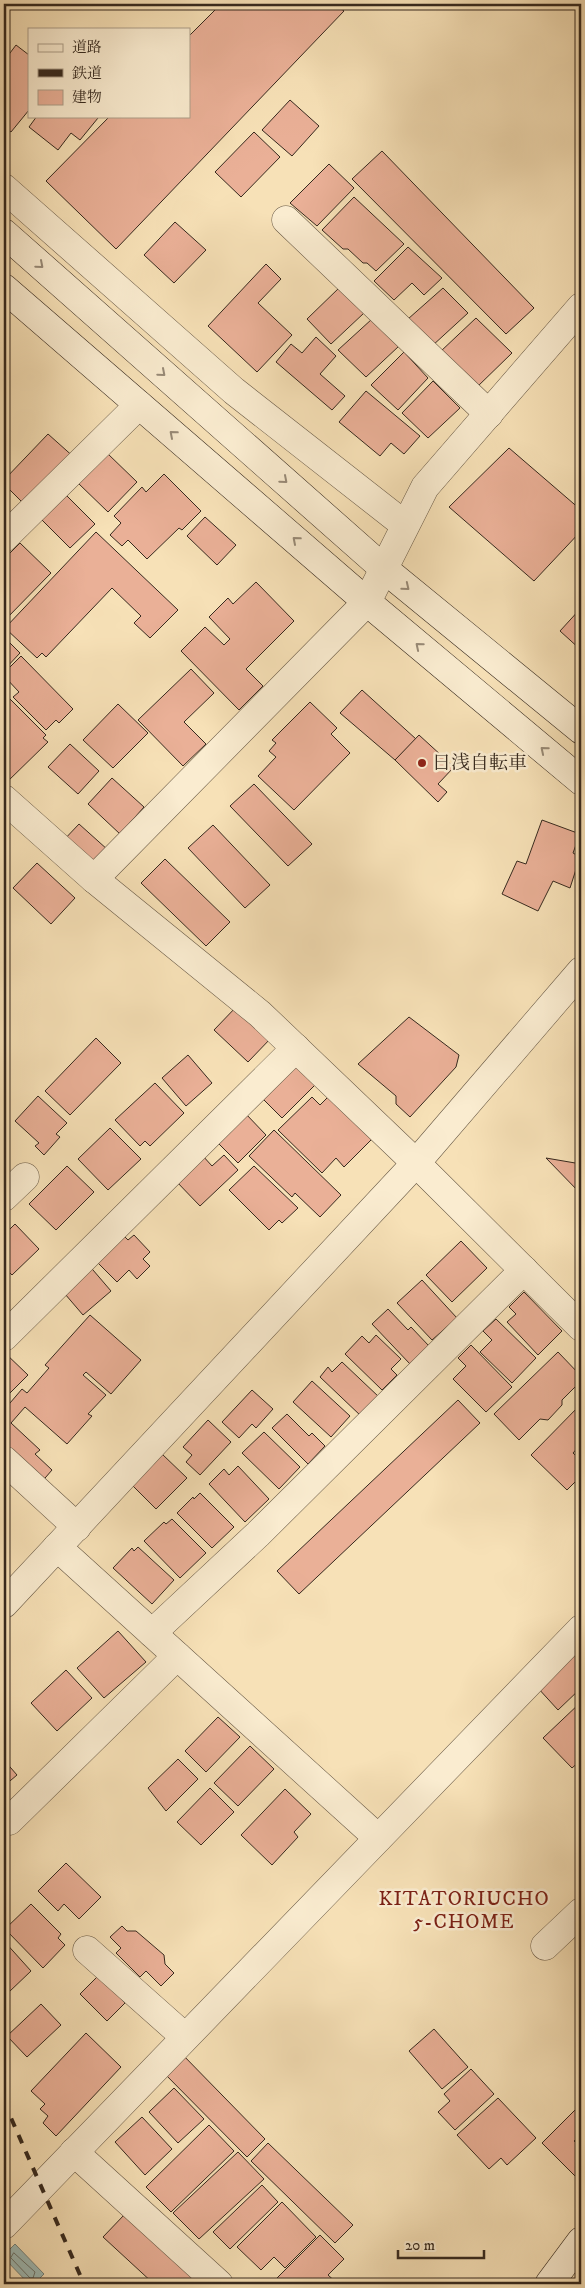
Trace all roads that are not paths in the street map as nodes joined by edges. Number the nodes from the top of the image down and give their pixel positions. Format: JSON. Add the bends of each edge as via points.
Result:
{"nodes":[{"id":1,"x":4,"y":188,"type":"edge"},
{"id":2,"x":286,"y":220,"type":"dead end"},
{"id":3,"x":4,"y":233,"type":"edge"},
{"id":4,"x":4,"y":288,"type":"edge"},
{"id":5,"x":581,"y":307,"type":"edge"},
{"id":6,"x":139,"y":405,"type":"junction"},
{"id":7,"x":489,"y":414,"type":"junction"},
{"id":8,"x":405,"y":525,"type":"junction"},
{"id":9,"x":4,"y":538,"type":"edge"},
{"id":10,"x":383,"y":568,"type":"junction"},
{"id":11,"x":367,"y":602,"type":"junction"},
{"id":12,"x":581,"y":730,"type":"edge"},
{"id":13,"x":581,"y":782,"type":"edge"},
{"id":14,"x":4,"y":799,"type":"edge"},
{"id":15,"x":94,"y":879,"type":"junction"},
{"id":16,"x":581,"y":970,"type":"edge"},
{"id":17,"x":296,"y":1048,"type":"junction"},
{"id":18,"x":416,"y":1163,"type":"junction"},
{"id":19,"x":25,"y":1177,"type":"dead end"},
{"id":20,"x":4,"y":1197,"type":"edge"},
{"id":21,"x":524,"y":1270,"type":"junction"},
{"id":22,"x":581,"y":1327,"type":"edge"},
{"id":23,"x":4,"y":1337,"type":"edge"},
{"id":24,"x":4,"y":1460,"type":"edge"},
{"id":25,"x":77,"y":1528,"type":"junction"},
{"id":26,"x":57,"y":1547,"type":"junction"},
{"id":27,"x":4,"y":1604,"type":"edge"},
{"id":28,"x":581,"y":1629,"type":"edge"},
{"id":29,"x":152,"y":1633,"type":"junction"},
{"id":30,"x":177,"y":1656,"type":"junction"},
{"id":31,"x":9,"y":1820,"type":"dead end"},
{"id":32,"x":378,"y":1838,"type":"junction"},
{"id":33,"x":581,"y":1912,"type":"edge"},
{"id":34,"x":545,"y":1946,"type":"dead end"},
{"id":35,"x":87,"y":1950,"type":"dead end"},
{"id":36,"x":185,"y":2037,"type":"junction"},
{"id":37,"x":74,"y":2152,"type":"junction"},
{"id":38,"x":4,"y":2225,"type":"edge"},
{"id":39,"x":581,"y":2241,"type":"edge"},
{"id":40,"x":218,"y":2284,"type":"edge"},
{"id":41,"x":549,"y":2284,"type":"edge"}],
"edges":[{"from":1,"to":8,"type":"street","via":[[234,391]]},
{"from":2,"to":7,"type":"street"},
{"from":3,"to":10,"type":"street","one_way":true},
{"from":4,"to":6,"type":"street"},
{"from":5,"to":7,"type":"street"},
{"from":6,"to":9,"type":"street"},
{"from":11,"to":6,"type":"street","one_way":true},
{"from":7,"to":8,"type":"street","via":[[425,487]]},
{"from":8,"to":10,"type":"street"},
{"from":10,"to":11,"type":"street"},
{"from":10,"to":12,"type":"street","one_way":true},
{"from":13,"to":11,"type":"street","one_way":true},
{"from":11,"to":15,"type":"street"},
{"from":14,"to":15,"type":"street"},
{"from":15,"to":17,"type":"street","via":[[260,1014]]},
{"from":16,"to":18,"type":"street"},
{"from":17,"to":18,"type":"street"},
{"from":17,"to":23,"type":"street"},
{"from":18,"to":21,"type":"street"},
{"from":18,"to":25,"type":"street"},
{"from":19,"to":20,"type":"street"},
{"from":21,"to":22,"type":"street"},
{"from":21,"to":29,"type":"street","via":[[258,1534]]},
{"from":24,"to":25,"type":"street"},
{"from":25,"to":26,"type":"street"},
{"from":26,"to":27,"type":"street"},
{"from":26,"to":29,"type":"street"},
{"from":28,"to":32,"type":"street"},
{"from":29,"to":30,"type":"street"},
{"from":30,"to":31,"type":"street"},
{"from":30,"to":32,"type":"street"},
{"from":32,"to":36,"type":"street"},
{"from":33,"to":34,"type":"street"},
{"from":35,"to":36,"type":"street"},
{"from":36,"to":37,"type":"street"},
{"from":37,"to":38,"type":"street"},
{"from":37,"to":40,"type":"street"},
{"from":39,"to":41,"type":"street"}]}
